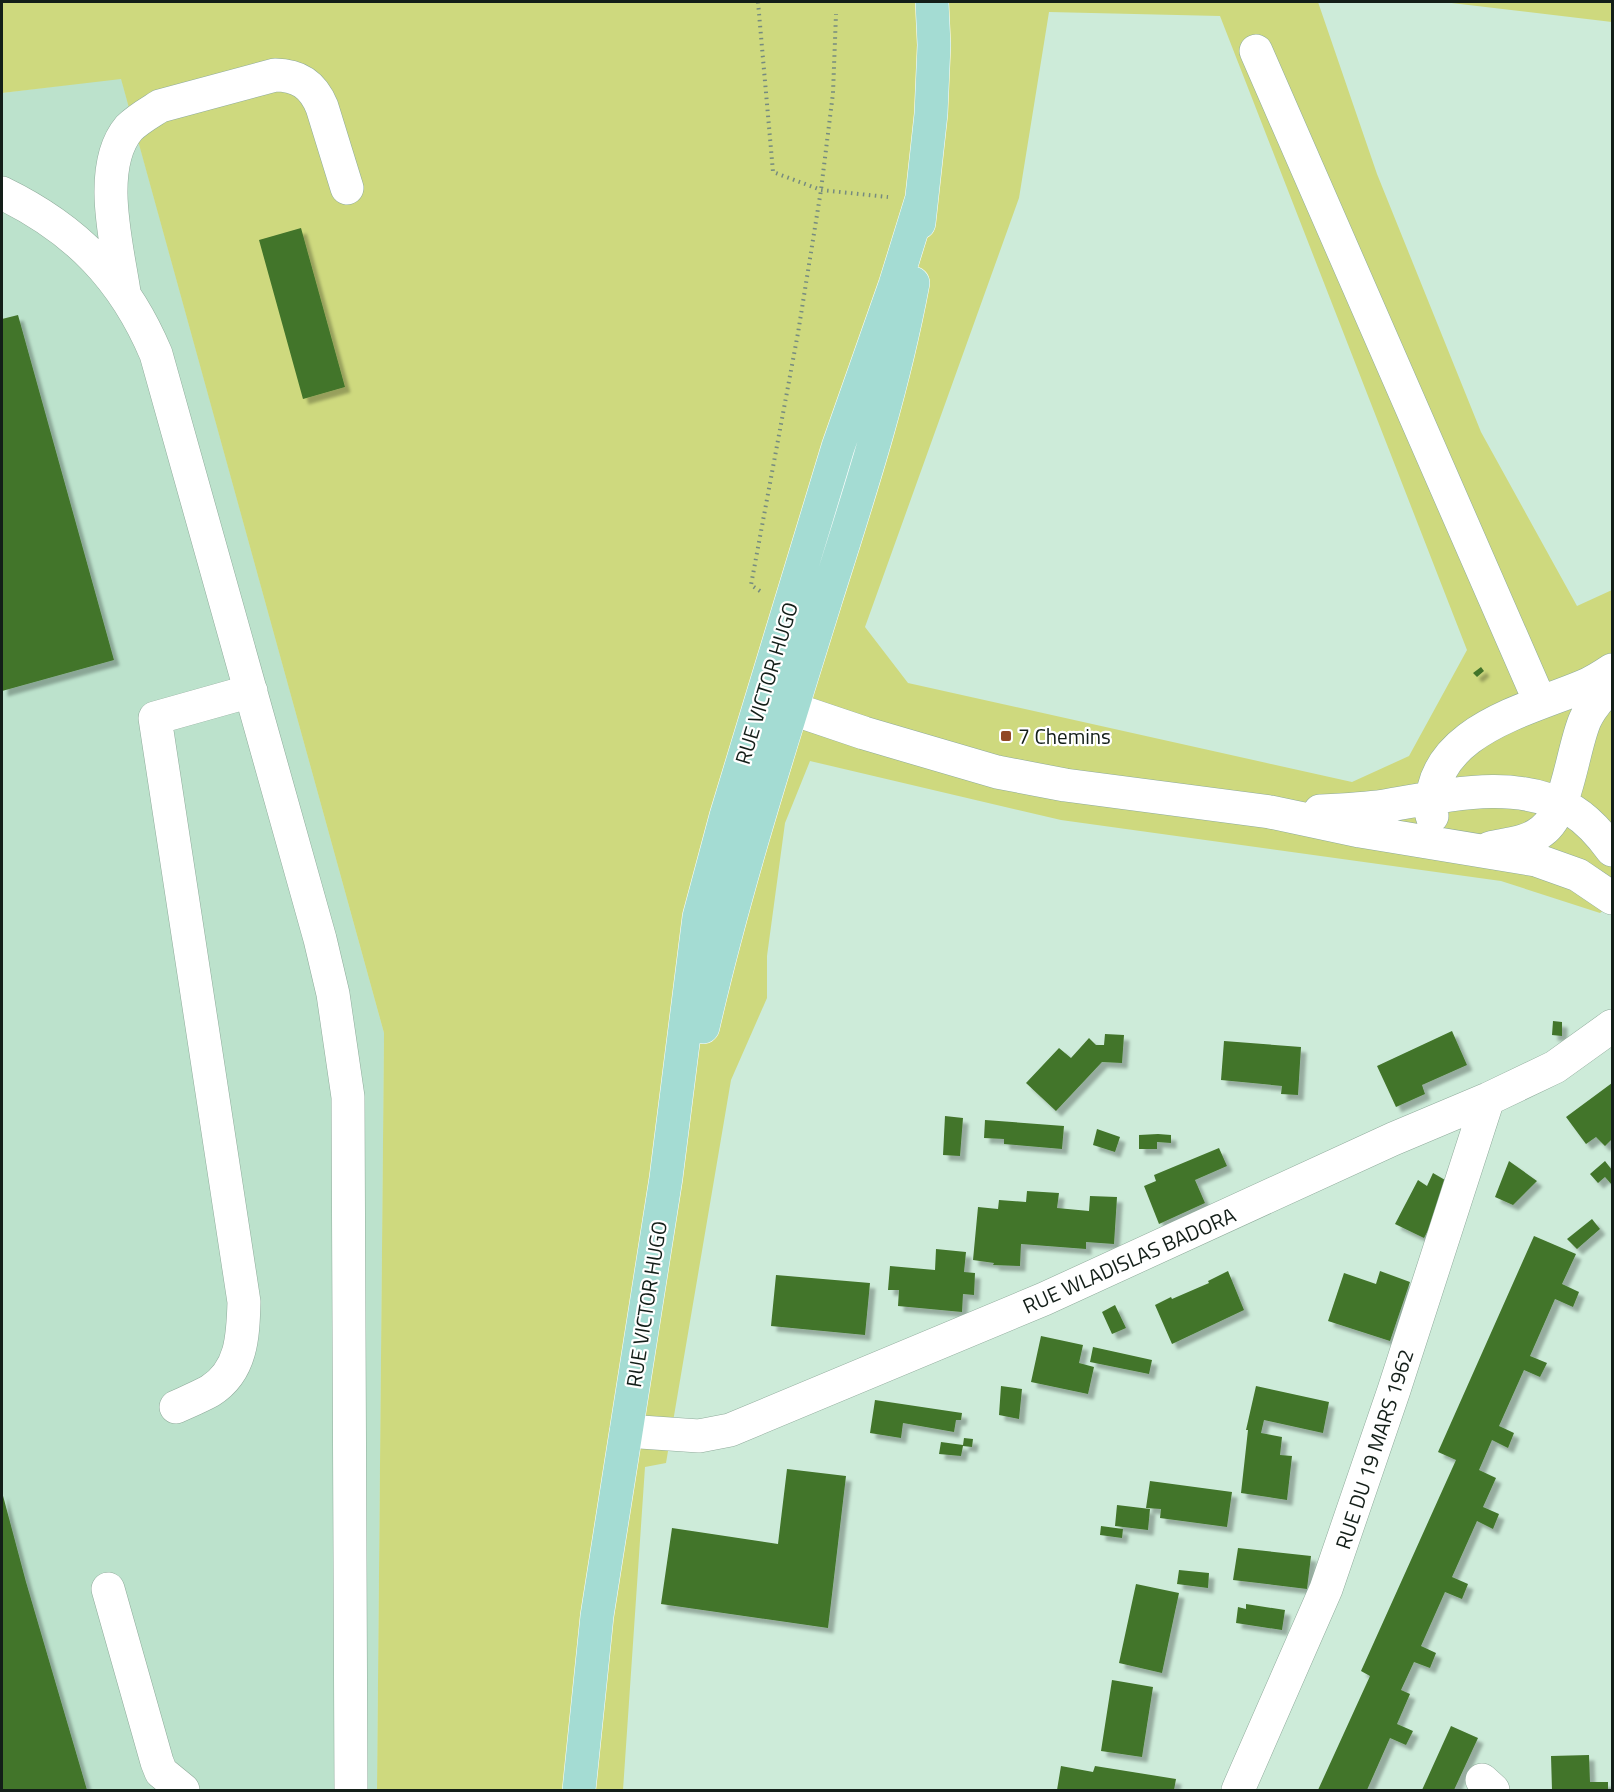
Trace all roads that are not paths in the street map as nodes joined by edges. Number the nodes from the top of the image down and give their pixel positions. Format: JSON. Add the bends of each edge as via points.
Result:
{"nodes":[{"id":1,"x":932,"y":2,"type":"edge"},
{"id":2,"x":1256,"y":51,"type":"dead end"},
{"id":3,"x":347,"y":188,"type":"dead end"},
{"id":4,"x":2,"y":193,"type":"edge"},
{"id":5,"x":921,"y":201,"type":"junction"},
{"id":6,"x":124,"y":292,"type":"junction"},
{"id":7,"x":1612,"y":670,"type":"edge"},
{"id":8,"x":1612,"y":684,"type":"edge"},
{"id":9,"x":251,"y":692,"type":"junction"},
{"id":10,"x":762,"y":698,"type":"junction"},
{"id":11,"x":1540,"y":702,"type":"junction"},
{"id":12,"x":792,"y":708,"type":"junction"},
{"id":13,"x":1432,"y":798,"type":"junction"},
{"id":14,"x":1560,"y":804,"type":"junction"},
{"id":15,"x":1270,"y":812,"type":"junction"},
{"id":16,"x":1438,"y":843,"type":"junction"},
{"id":17,"x":1479,"y":850,"type":"junction"},
{"id":18,"x":1612,"y":850,"type":"edge"},
{"id":19,"x":1612,"y":898,"type":"edge"},
{"id":20,"x":1612,"y":1026,"type":"edge"},
{"id":21,"x":1488,"y":1099,"type":"junction"},
{"id":22,"x":666,"y":1178,"type":"junction"},
{"id":23,"x":176,"y":1407,"type":"dead end"},
{"id":24,"x":626,"y":1431,"type":"junction"},
{"id":25,"x":108,"y":1589,"type":"dead end"},
{"id":26,"x":587,"y":1703,"type":"junction"},
{"id":27,"x":183,"y":1791,"type":"edge"},
{"id":28,"x":351,"y":1791,"type":"edge"},
{"id":29,"x":563,"y":1791,"type":"edge"},
{"id":30,"x":579,"y":1791,"type":"edge"},
{"id":31,"x":1238,"y":1791,"type":"edge"}],
"edges":[{"from":1,"to":5,"type":"main road","name":"RUE VICTOR HUGO","via":[[931,114]]},
{"from":2,"to":11,"type":"street"},
{"from":3,"to":6,"type":"street","via":[[317,94],[299,78],[275,75],[159,106],[129,129],[110,175]]},
{"from":4,"to":6,"type":"street","via":[[67,232]]},
{"from":5,"to":10,"type":"main road","name":"RUE VICTOR HUGO","via":[[837,447]]},
{"from":5,"to":12,"type":"main road","name":"RUE VICTOR HUGO","via":[[915,269],[895,366],[866,473]]},
{"from":6,"to":9,"type":"street","via":[[146,328],[164,377]]},
{"from":7,"to":11,"type":"street","via":[[1585,686]]},
{"from":8,"to":14,"type":"street","via":[[1586,718]]},
{"from":9,"to":23,"type":"street","via":[[155,718],[244,1302],[241,1346],[226,1379]]},
{"from":9,"to":28,"type":"street","via":[[320,939],[333,994],[348,1097]]},
{"from":10,"to":12,"type":"street"},
{"from":10,"to":22,"type":"main road","name":"RUE VICTOR HUGO","via":[[699,916]]},
{"from":11,"to":13,"type":"street","via":[[1498,719],[1470,738],[1442,769]]},
{"from":12,"to":15,"type":"street","via":[[997,772]]},
{"from":12,"to":22,"type":"main road","name":"RUE VICTOR HUGO","via":[[724,940]]},
{"from":13,"to":14,"type":"street","via":[[1518,792]]},
{"from":13,"to":15,"type":"street","via":[[1362,809]]},
{"from":13,"to":16,"type":"street","via":[[1432,822]]},
{"from":14,"to":17,"type":"street","via":[[1542,831],[1526,840]]},
{"from":14,"to":18,"type":"street","via":[[1584,819]]},
{"from":15,"to":16,"type":"street"},
{"from":16,"to":17,"type":"street"},
{"from":17,"to":19,"type":"street","via":[[1557,866]]},
{"from":20,"to":21,"type":"street","name":"RUE WLADISLAS BADORA","via":[[1556,1066]]},
{"from":21,"to":24,"type":"street","name":"RUE WLADISLAS BADORA","via":[[1033,1304],[730,1430],[699,1436]]},
{"from":21,"to":31,"type":"street","name":"RUE DU 19 MARS 1962","via":[[1326,1589]]},
{"from":22,"to":24,"type":"main road","name":"RUE VICTOR HUGO"},
{"from":24,"to":26,"type":"main road","name":"RUE VICTOR HUGO"},
{"from":25,"to":27,"type":"street","via":[[157,1762],[161,1772]]},
{"from":26,"to":29,"type":"street"},
{"from":26,"to":30,"type":"main road","name":"RUE VICTOR HUGO"}]}
